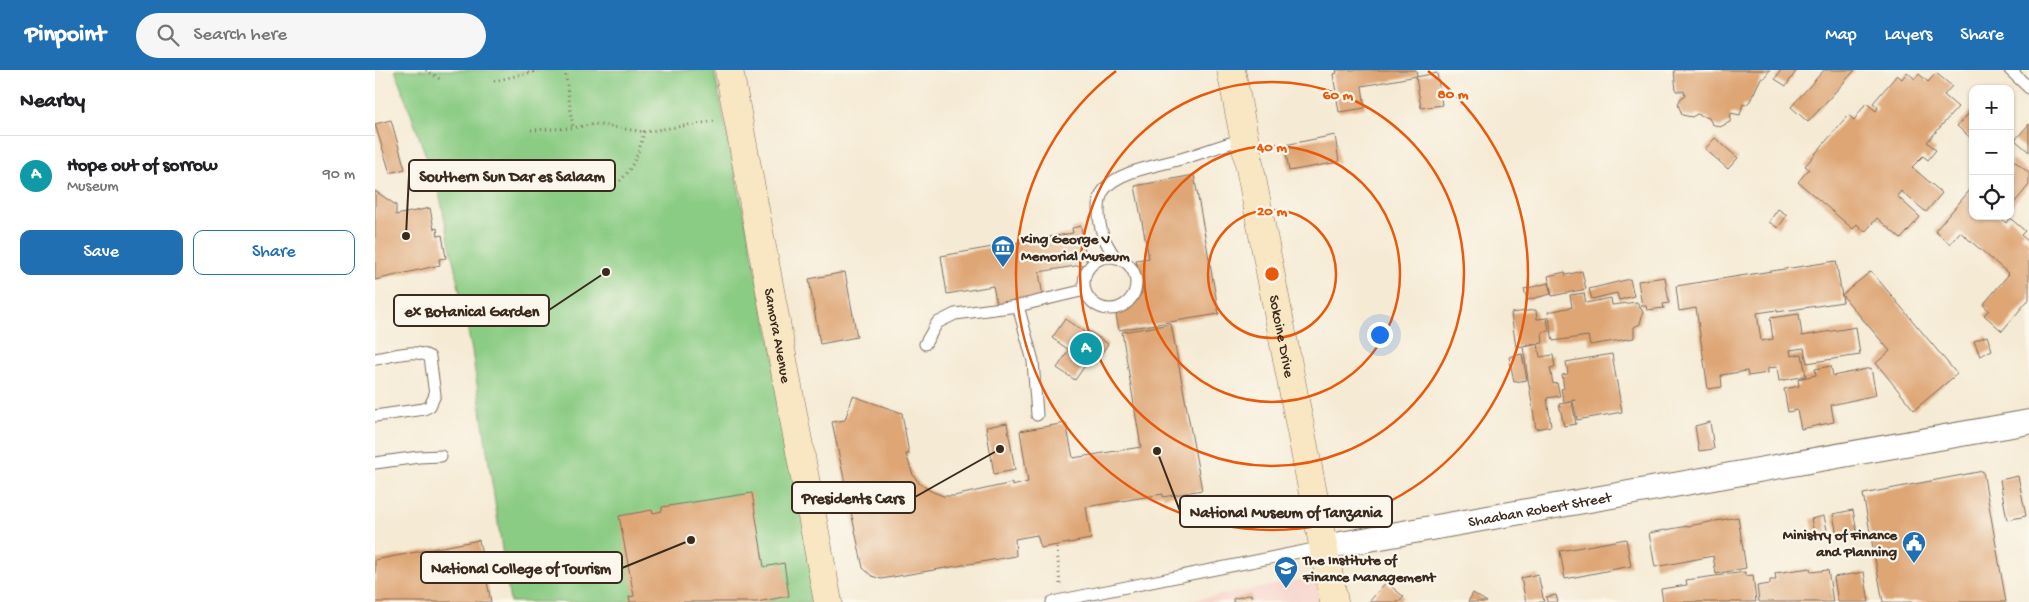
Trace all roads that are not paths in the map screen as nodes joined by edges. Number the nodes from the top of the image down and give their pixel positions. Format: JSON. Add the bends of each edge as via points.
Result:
{"nodes":[{"id":1,"x":729,"y":70,"type":"edge"},
{"id":2,"x":1231,"y":70,"type":"edge"},
{"id":3,"x":2010,"y":70,"type":"edge"},
{"id":4,"x":2029,"y":88,"type":"edge"},
{"id":5,"x":1243,"y":138,"type":"junction"},
{"id":6,"x":1115,"y":258,"type":"junction"},
{"id":7,"x":1085,"y":290,"type":"junction"},
{"id":8,"x":1017,"y":306,"type":"junction"},
{"id":9,"x":925,"y":344,"type":"dead end"},
{"id":10,"x":375,"y":358,"type":"edge"},
{"id":11,"x":1037,"y":415,"type":"dead end"},
{"id":12,"x":375,"y":416,"type":"edge"},
{"id":13,"x":2029,"y":422,"type":"edge"},
{"id":14,"x":441,"y":456,"type":"dead end"},
{"id":15,"x":375,"y":463,"type":"edge"},
{"id":16,"x":1324,"y":546,"type":"junction"},
{"id":17,"x":828,"y":602,"type":"edge"},
{"id":18,"x":1052,"y":602,"type":"edge"},
{"id":19,"x":1334,"y":602,"type":"edge"}],
"edges":[{"from":1,"to":17,"type":"street","name":"Samora Avenue"},
{"from":2,"to":5,"type":"street","name":"Sokoine Drive"},
{"from":3,"to":4,"type":"lane"},
{"from":5,"to":6,"type":"lane","via":[[1110,183],[1101,196],[1099,219],[1106,244]]},
{"from":5,"to":16,"type":"street","name":"Sokoine Drive"},
{"from":6,"to":7,"type":"lane","via":[[1093,264],[1085,278]]},
{"from":6,"to":7,"type":"lane","via":[[1124,261],[1135,274],[1136,283],[1130,300],[1123,306],[1106,309],[1091,301]]},
{"from":7,"to":8,"type":"lane"},
{"from":8,"to":9,"type":"lane","via":[[955,314],[937,323]]},
{"from":8,"to":11,"type":"lane","via":[[1033,362]]},
{"from":10,"to":12,"type":"lane","via":[[414,353],[430,357],[435,395],[430,406],[424,409]]},
{"from":13,"to":16,"type":"street","name":"Shaaban Robert Street"},
{"from":14,"to":15,"type":"lane"},
{"from":16,"to":18,"type":"lane","name":"Shaaban Robert Street"},
{"from":16,"to":19,"type":"street","name":"Sokoine Drive"}]}
